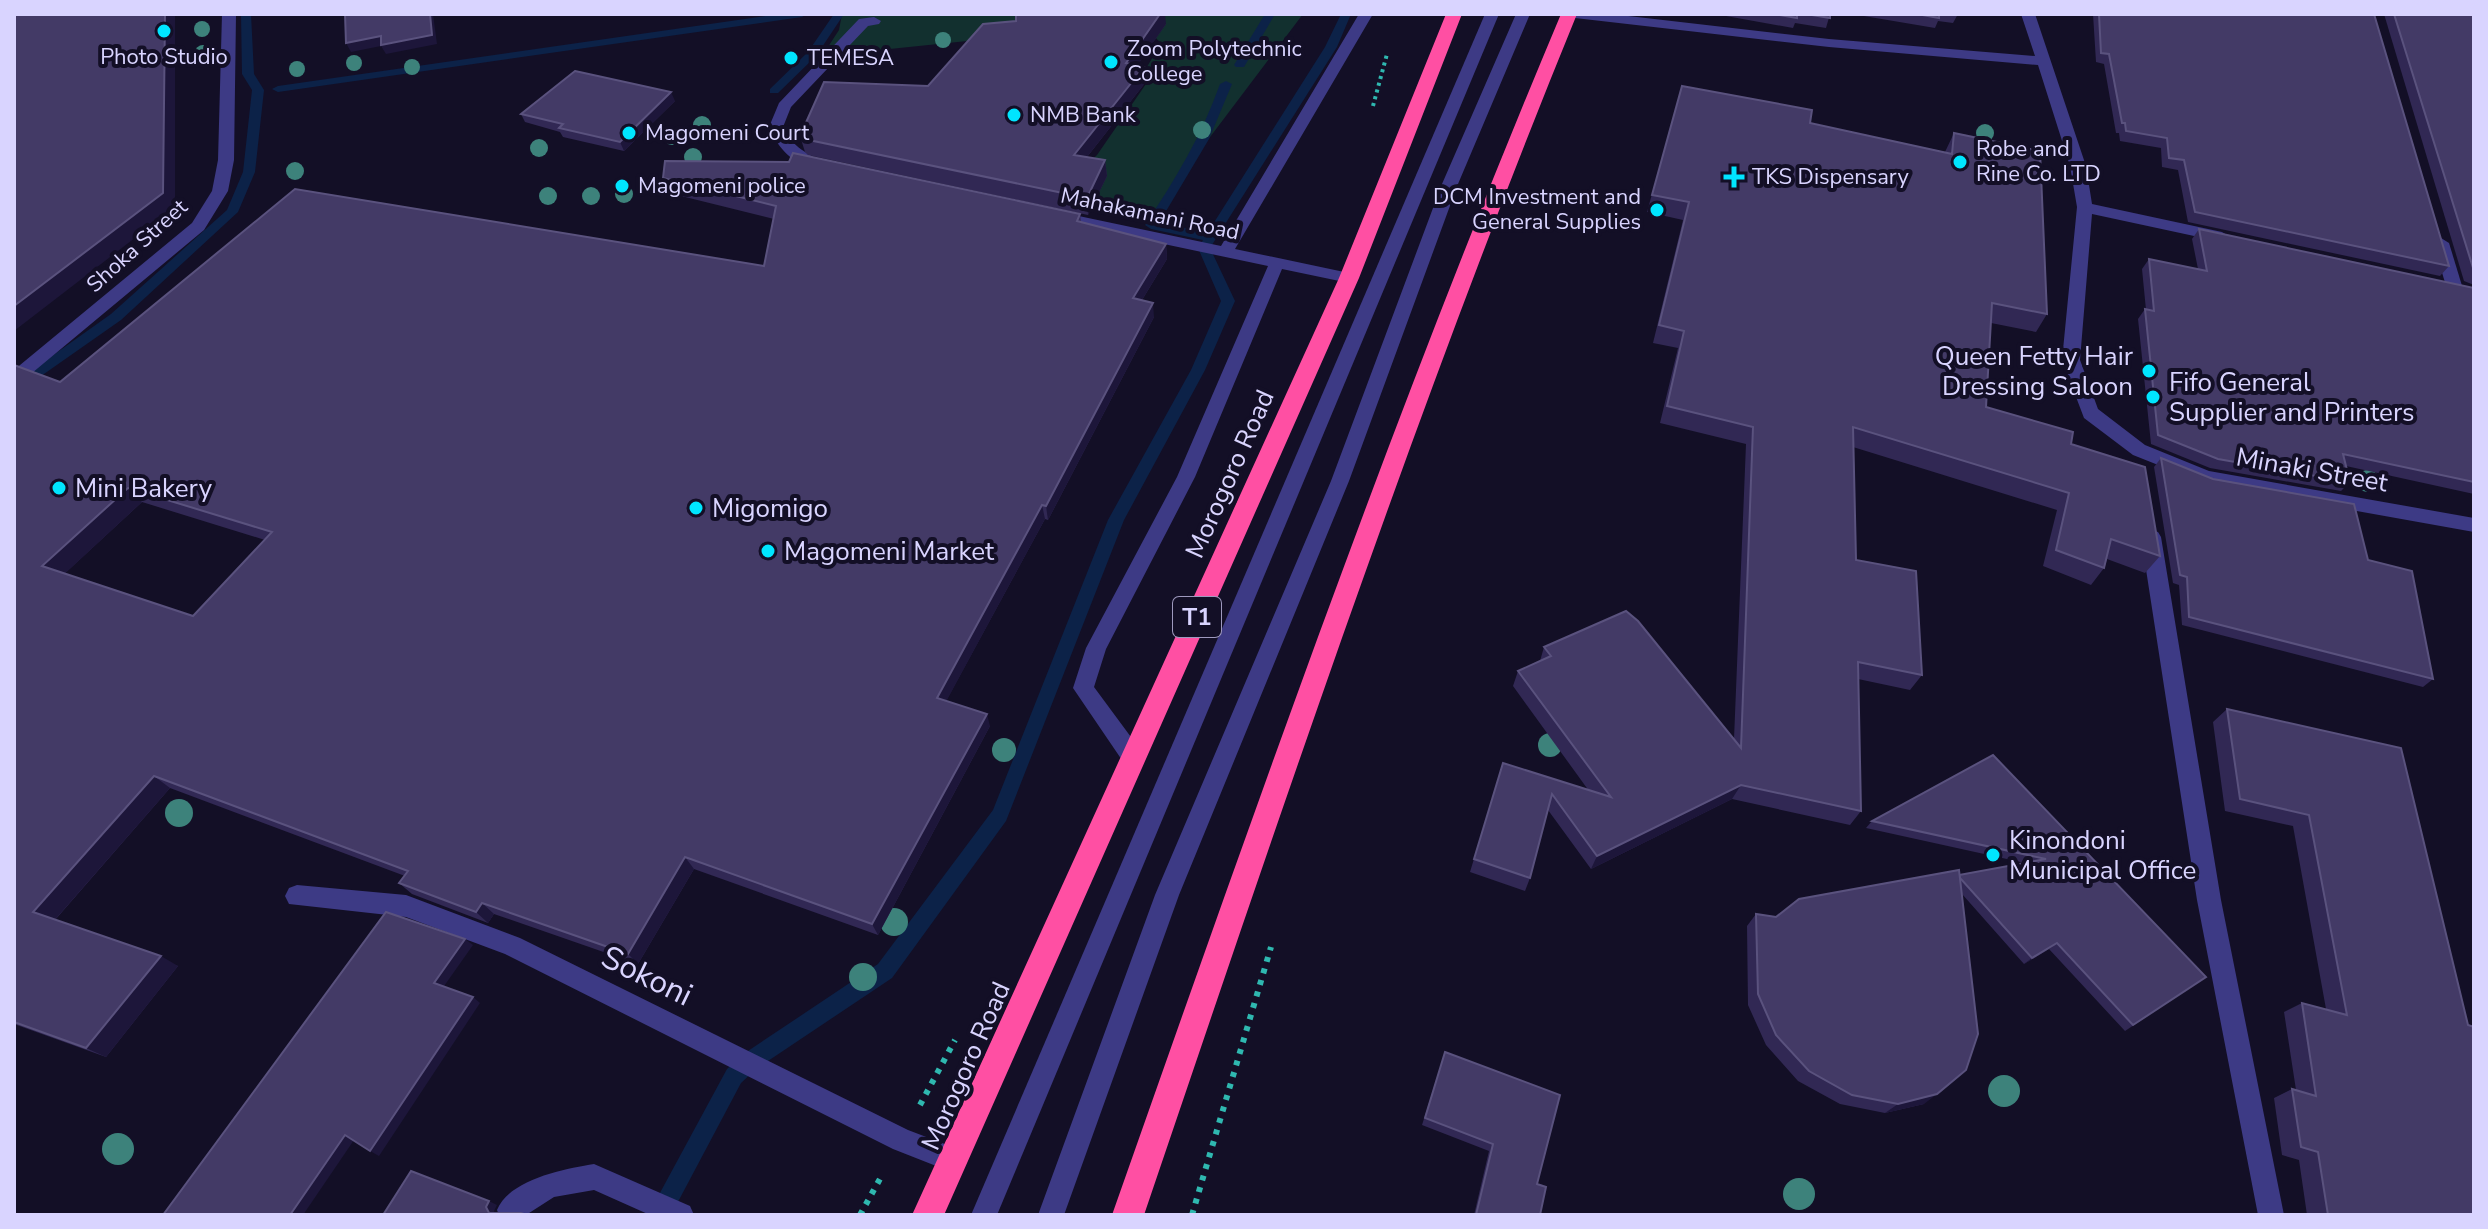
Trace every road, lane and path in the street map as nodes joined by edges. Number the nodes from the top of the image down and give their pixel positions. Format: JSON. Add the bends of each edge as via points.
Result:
{"nodes":[{"id":1,"x":229,"y":14,"type":"edge"},
{"id":2,"x":1366,"y":14,"type":"edge"},
{"id":3,"x":1454,"y":14,"type":"edge"},
{"id":4,"x":1492,"y":14,"type":"edge"},
{"id":5,"x":1523,"y":14,"type":"edge"},
{"id":6,"x":1572,"y":14,"type":"edge"},
{"id":7,"x":2028,"y":14,"type":"edge"},
{"id":8,"x":874,"y":21,"type":"dead end"},
{"id":9,"x":2043,"y":61,"type":"junction"},
{"id":10,"x":833,"y":169,"type":"edge"},
{"id":11,"x":2085,"y":207,"type":"junction"},
{"id":12,"x":1034,"y":211,"type":"edge"},
{"id":13,"x":2437,"y":230,"type":"edge"},
{"id":14,"x":2239,"y":241,"type":"edge"},
{"id":15,"x":1225,"y":252,"type":"junction"},
{"id":16,"x":1277,"y":263,"type":"junction"},
{"id":17,"x":1349,"y":278,"type":"junction"},
{"id":18,"x":2474,"y":292,"type":"edge"},
{"id":19,"x":14,"y":379,"type":"edge"},
{"id":20,"x":2139,"y":450,"type":"junction"},
{"id":21,"x":2143,"y":480,"type":"edge"},
{"id":22,"x":2147,"y":510,"type":"edge"},
{"id":23,"x":2474,"y":525,"type":"edge"},
{"id":24,"x":1134,"y":759,"type":"junction"},
{"id":25,"x":297,"y":896,"type":"dead end"},
{"id":26,"x":954,"y":1160,"type":"junction"},
{"id":27,"x":510,"y":1210,"type":"edge"},
{"id":28,"x":681,"y":1215,"type":"edge"},
{"id":29,"x":928,"y":1215,"type":"edge"},
{"id":30,"x":984,"y":1215,"type":"edge"},
{"id":31,"x":1051,"y":1215,"type":"edge"},
{"id":32,"x":1128,"y":1215,"type":"edge"},
{"id":33,"x":2271,"y":1215,"type":"edge"}],
"edges":[{"from":1,"to":19,"type":"street","name":"Shoka Street","via":[[226,160],[220,191],[198,226]]},
{"from":2,"to":15,"type":"street"},
{"from":3,"to":17,"type":"highway","name":"Morogoro Road","number":"T1"},
{"from":4,"to":30,"type":"street"},
{"from":5,"to":31,"type":"street","via":[[1450,184],[1340,481],[1167,895]]},
{"from":6,"to":9,"type":"street"},
{"from":6,"to":32,"type":"highway","via":[[1492,200],[1287,755]]},
{"from":7,"to":9,"type":"street","name":"Minaki Street"},
{"from":8,"to":10,"type":"street","via":[[864,22],[784,106],[776,127],[783,144],[802,162]]},
{"from":9,"to":11,"type":"street","name":"Minaki Street","via":[[2078,166]]},
{"from":11,"to":14,"type":"street"},
{"from":11,"to":20,"type":"street","name":"Minaki Street","via":[[2071,360],[2090,413]]},
{"from":12,"to":15,"type":"street","name":"Mahakamani Road"},
{"from":13,"to":18,"type":"street","via":[[2447,288]]},
{"from":15,"to":16,"type":"street","name":"Mahakamani Road"},
{"from":16,"to":17,"type":"street","name":"Mahakamani Road"},
{"from":16,"to":24,"type":"street","via":[[1186,477],[1096,648],[1083,688]]},
{"from":17,"to":24,"type":"highway","name":"Morogoro Road","number":"T1"},
{"from":20,"to":21,"type":"street"},
{"from":20,"to":23,"type":"street","name":"Minaki Street","via":[[2206,477]]},
{"from":22,"to":33,"type":"street","via":[[2209,900]]},
{"from":24,"to":26,"type":"highway","name":"Morogoro Road","number":"T1"},
{"from":25,"to":26,"type":"street","name":"Sokoni","via":[[406,906],[512,946],[902,1140]]},
{"from":26,"to":29,"type":"highway","name":"Morogoro Road","number":"T1"},
{"from":27,"to":28,"type":"street","via":[[550,1185],[594,1177]]}]}
